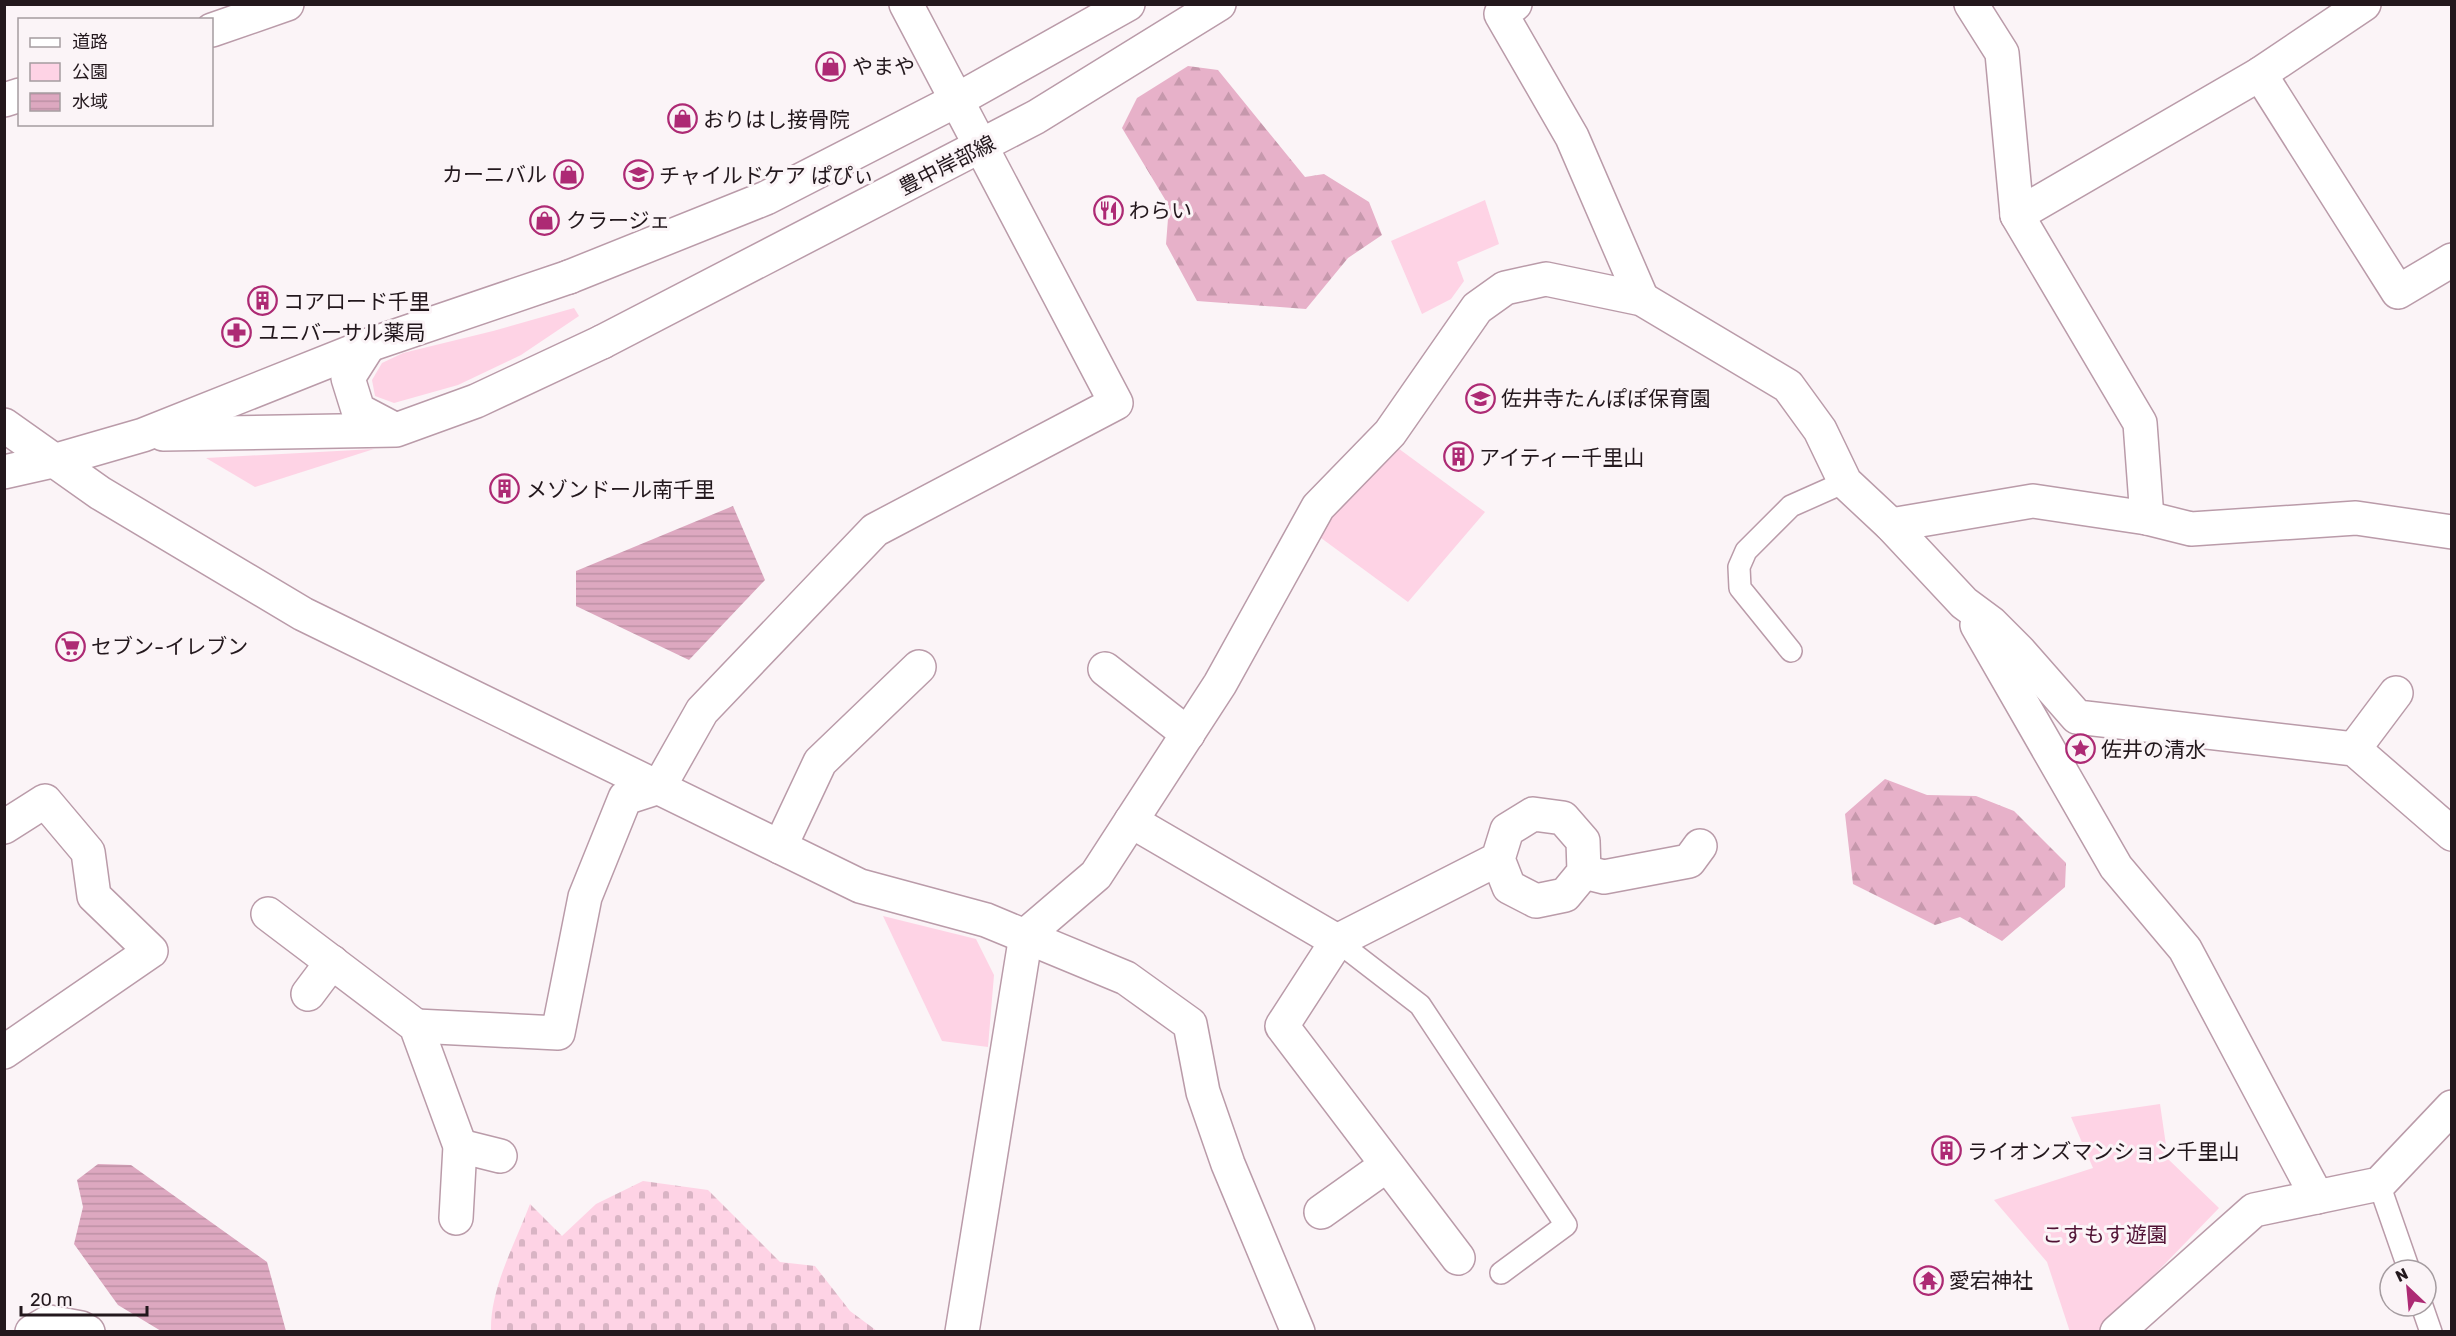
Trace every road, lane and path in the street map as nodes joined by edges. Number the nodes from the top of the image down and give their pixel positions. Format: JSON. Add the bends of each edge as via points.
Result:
{"nodes":[{"id":1,"x":286,"y":4,"type":"edge"},
{"id":2,"x":906,"y":4,"type":"edge"},
{"id":3,"x":1128,"y":4,"type":"edge"},
{"id":4,"x":1219,"y":4,"type":"edge"},
{"id":5,"x":1515,"y":4,"type":"edge"},
{"id":6,"x":1971,"y":4,"type":"edge"},
{"id":7,"x":2364,"y":4,"type":"edge"},
{"id":8,"x":213,"y":30,"type":"edge"},
{"id":9,"x":2260,"y":74,"type":"junction"},
{"id":10,"x":957,"y":100,"type":"junction"},
{"id":11,"x":983,"y":146,"type":"junction"},
{"id":12,"x":2017,"y":215,"type":"junction"},
{"id":13,"x":2451,"y":260,"type":"edge"},
{"id":14,"x":1642,"y":298,"type":"junction"},
{"id":15,"x":369,"y":345,"type":"junction"},
{"id":16,"x":4,"y":425,"type":"edge"},
{"id":17,"x":396,"y":430,"type":"junction"},
{"id":18,"x":143,"y":435,"type":"junction"},
{"id":19,"x":53,"y":461,"type":"junction"},
{"id":20,"x":4,"y":472,"type":"edge"},
{"id":21,"x":1845,"y":482,"type":"junction"},
{"id":22,"x":2147,"y":518,"type":"junction"},
{"id":23,"x":1890,"y":525,"type":"junction"},
{"id":24,"x":2451,"y":532,"type":"edge"},
{"id":25,"x":1964,"y":603,"type":"junction"},
{"id":26,"x":1791,"y":651,"type":"dead end"},
{"id":27,"x":919,"y":667,"type":"dead end"},
{"id":28,"x":1105,"y":669,"type":"dead end"},
{"id":29,"x":2396,"y":693,"type":"dead end"},
{"id":30,"x":1188,"y":734,"type":"junction"},
{"id":31,"x":2354,"y":749,"type":"junction"},
{"id":32,"x":659,"y":787,"type":"junction"},
{"id":33,"x":1131,"y":821,"type":"junction"},
{"id":34,"x":4,"y":827,"type":"edge"},
{"id":35,"x":2451,"y":834,"type":"edge"},
{"id":36,"x":780,"y":846,"type":"junction"},
{"id":37,"x":1700,"y":846,"type":"dead end"},
{"id":38,"x":1498,"y":859,"type":"junction"},
{"id":39,"x":1584,"y":872,"type":"junction"},
{"id":40,"x":268,"y":915,"type":"dead end"},
{"id":41,"x":1026,"y":935,"type":"junction"},
{"id":42,"x":1336,"y":941,"type":"junction"},
{"id":43,"x":332,"y":962,"type":"junction"},
{"id":44,"x":308,"y":994,"type":"dead end"},
{"id":45,"x":416,"y":1026,"type":"junction"},
{"id":46,"x":4,"y":1052,"type":"edge"},
{"id":47,"x":2451,"y":1107,"type":"edge"},
{"id":48,"x":460,"y":1146,"type":"junction"},
{"id":49,"x":500,"y":1156,"type":"dead end"},
{"id":50,"x":1387,"y":1165,"type":"junction"},
{"id":51,"x":2379,"y":1184,"type":"junction"},
{"id":52,"x":2317,"y":1197,"type":"junction"},
{"id":53,"x":1321,"y":1212,"type":"dead end"},
{"id":54,"x":456,"y":1218,"type":"dead end"},
{"id":55,"x":1458,"y":1258,"type":"dead end"},
{"id":56,"x":2405,"y":1258,"type":"edge"},
{"id":57,"x":1501,"y":1273,"type":"dead end"},
{"id":58,"x":32,"y":1332,"type":"edge"},
{"id":59,"x":88,"y":1332,"type":"edge"},
{"id":60,"x":962,"y":1332,"type":"edge"},
{"id":61,"x":1298,"y":1332,"type":"edge"},
{"id":62,"x":2117,"y":1332,"type":"edge"}],
"edges":[{"from":1,"to":8,"type":"street"},
{"from":2,"to":10,"type":"street"},
{"from":3,"to":10,"type":"street"},
{"from":4,"to":11,"type":"street","name":"豊中岸部線"},
{"from":5,"to":14,"type":"street","via":[[1501,14],[1572,137]]},
{"from":6,"to":12,"type":"street","via":[[2002,53]]},
{"from":7,"to":9,"type":"street"},
{"from":9,"to":12,"type":"street"},
{"from":9,"to":13,"type":"street","via":[[2398,292]]},
{"from":10,"to":11,"type":"street"},
{"from":10,"to":15,"type":"street","via":[[766,198],[570,277]]},
{"from":11,"to":17,"type":"street","name":"豊中岸部線","via":[[602,342],[476,401]]},
{"from":11,"to":32,"type":"street","via":[[1116,403],[875,530],[702,711]]},
{"from":12,"to":22,"type":"street","via":[[2140,423]]},
{"from":14,"to":21,"type":"street","via":[[1788,386],[1820,430]]},
{"from":14,"to":30,"type":"street","via":[[1546,279],[1505,288],[1477,308],[1390,433],[1318,507]]},
{"from":15,"to":17,"type":"street","via":[[348,378],[358,410]]},
{"from":15,"to":18,"type":"street"},
{"from":16,"to":19,"type":"street"},
{"from":17,"to":18,"type":"street","name":"豊中岸部線"},
{"from":18,"to":19,"type":"street"},
{"from":19,"to":20,"type":"street"},
{"from":19,"to":32,"type":"street","via":[[303,614]]},
{"from":21,"to":23,"type":"street"},
{"from":21,"to":26,"type":"lane","via":[[1791,506],[1746,551],[1739,567],[1740,588]]},
{"from":22,"to":23,"type":"street","via":[[2033,501]]},
{"from":22,"to":24,"type":"street","via":[[2191,530],[2356,518]]},
{"from":23,"to":25,"type":"street"},
{"from":25,"to":31,"type":"street","via":[[2019,651],[2077,717]]},
{"from":25,"to":52,"type":"street","via":[[2116,867],[2185,949]]},
{"from":27,"to":36,"type":"street","via":[[820,762]]},
{"from":28,"to":30,"type":"street"},
{"from":29,"to":31,"type":"street"},
{"from":30,"to":33,"type":"street"},
{"from":31,"to":35,"type":"street"},
{"from":32,"to":36,"type":"street"},
{"from":32,"to":45,"type":"street","via":[[625,798],[585,897],[558,1033]]},
{"from":33,"to":41,"type":"street","via":[[1096,875]]},
{"from":33,"to":42,"type":"street"},
{"from":34,"to":46,"type":"street","via":[[45,801],[88,852],[94,896],[151,951]]},
{"from":36,"to":41,"type":"street","via":[[860,886],[987,920]]},
{"from":37,"to":39,"type":"street","via":[[1689,861],[1604,878]]},
{"from":38,"to":39,"type":"street","via":[[1509,887],[1536,901],[1565,895]]},
{"from":38,"to":39,"type":"street","via":[[1507,830],[1533,814],[1563,819],[1583,841]]},
{"from":38,"to":42,"type":"street"},
{"from":40,"to":43,"type":"street"},
{"from":41,"to":60,"type":"street"},
{"from":41,"to":61,"type":"street","via":[[1126,978],[1190,1024],[1203,1092],[1228,1164]]},
{"from":42,"to":50,"type":"street","via":[[1282,1026]]},
{"from":42,"to":57,"type":"lane","via":[[1420,1005],[1566,1225]]},
{"from":43,"to":44,"type":"street"},
{"from":43,"to":45,"type":"street"},
{"from":45,"to":48,"type":"street"},
{"from":47,"to":51,"type":"street"},
{"from":48,"to":49,"type":"street"},
{"from":48,"to":54,"type":"street"},
{"from":50,"to":53,"type":"street"},
{"from":50,"to":55,"type":"street"},
{"from":51,"to":52,"type":"street"},
{"from":51,"to":56,"type":"lane"},
{"from":52,"to":62,"type":"street","via":[[2254,1210]]},
{"from":58,"to":59,"type":"street","via":[[49,1322]]}]}
